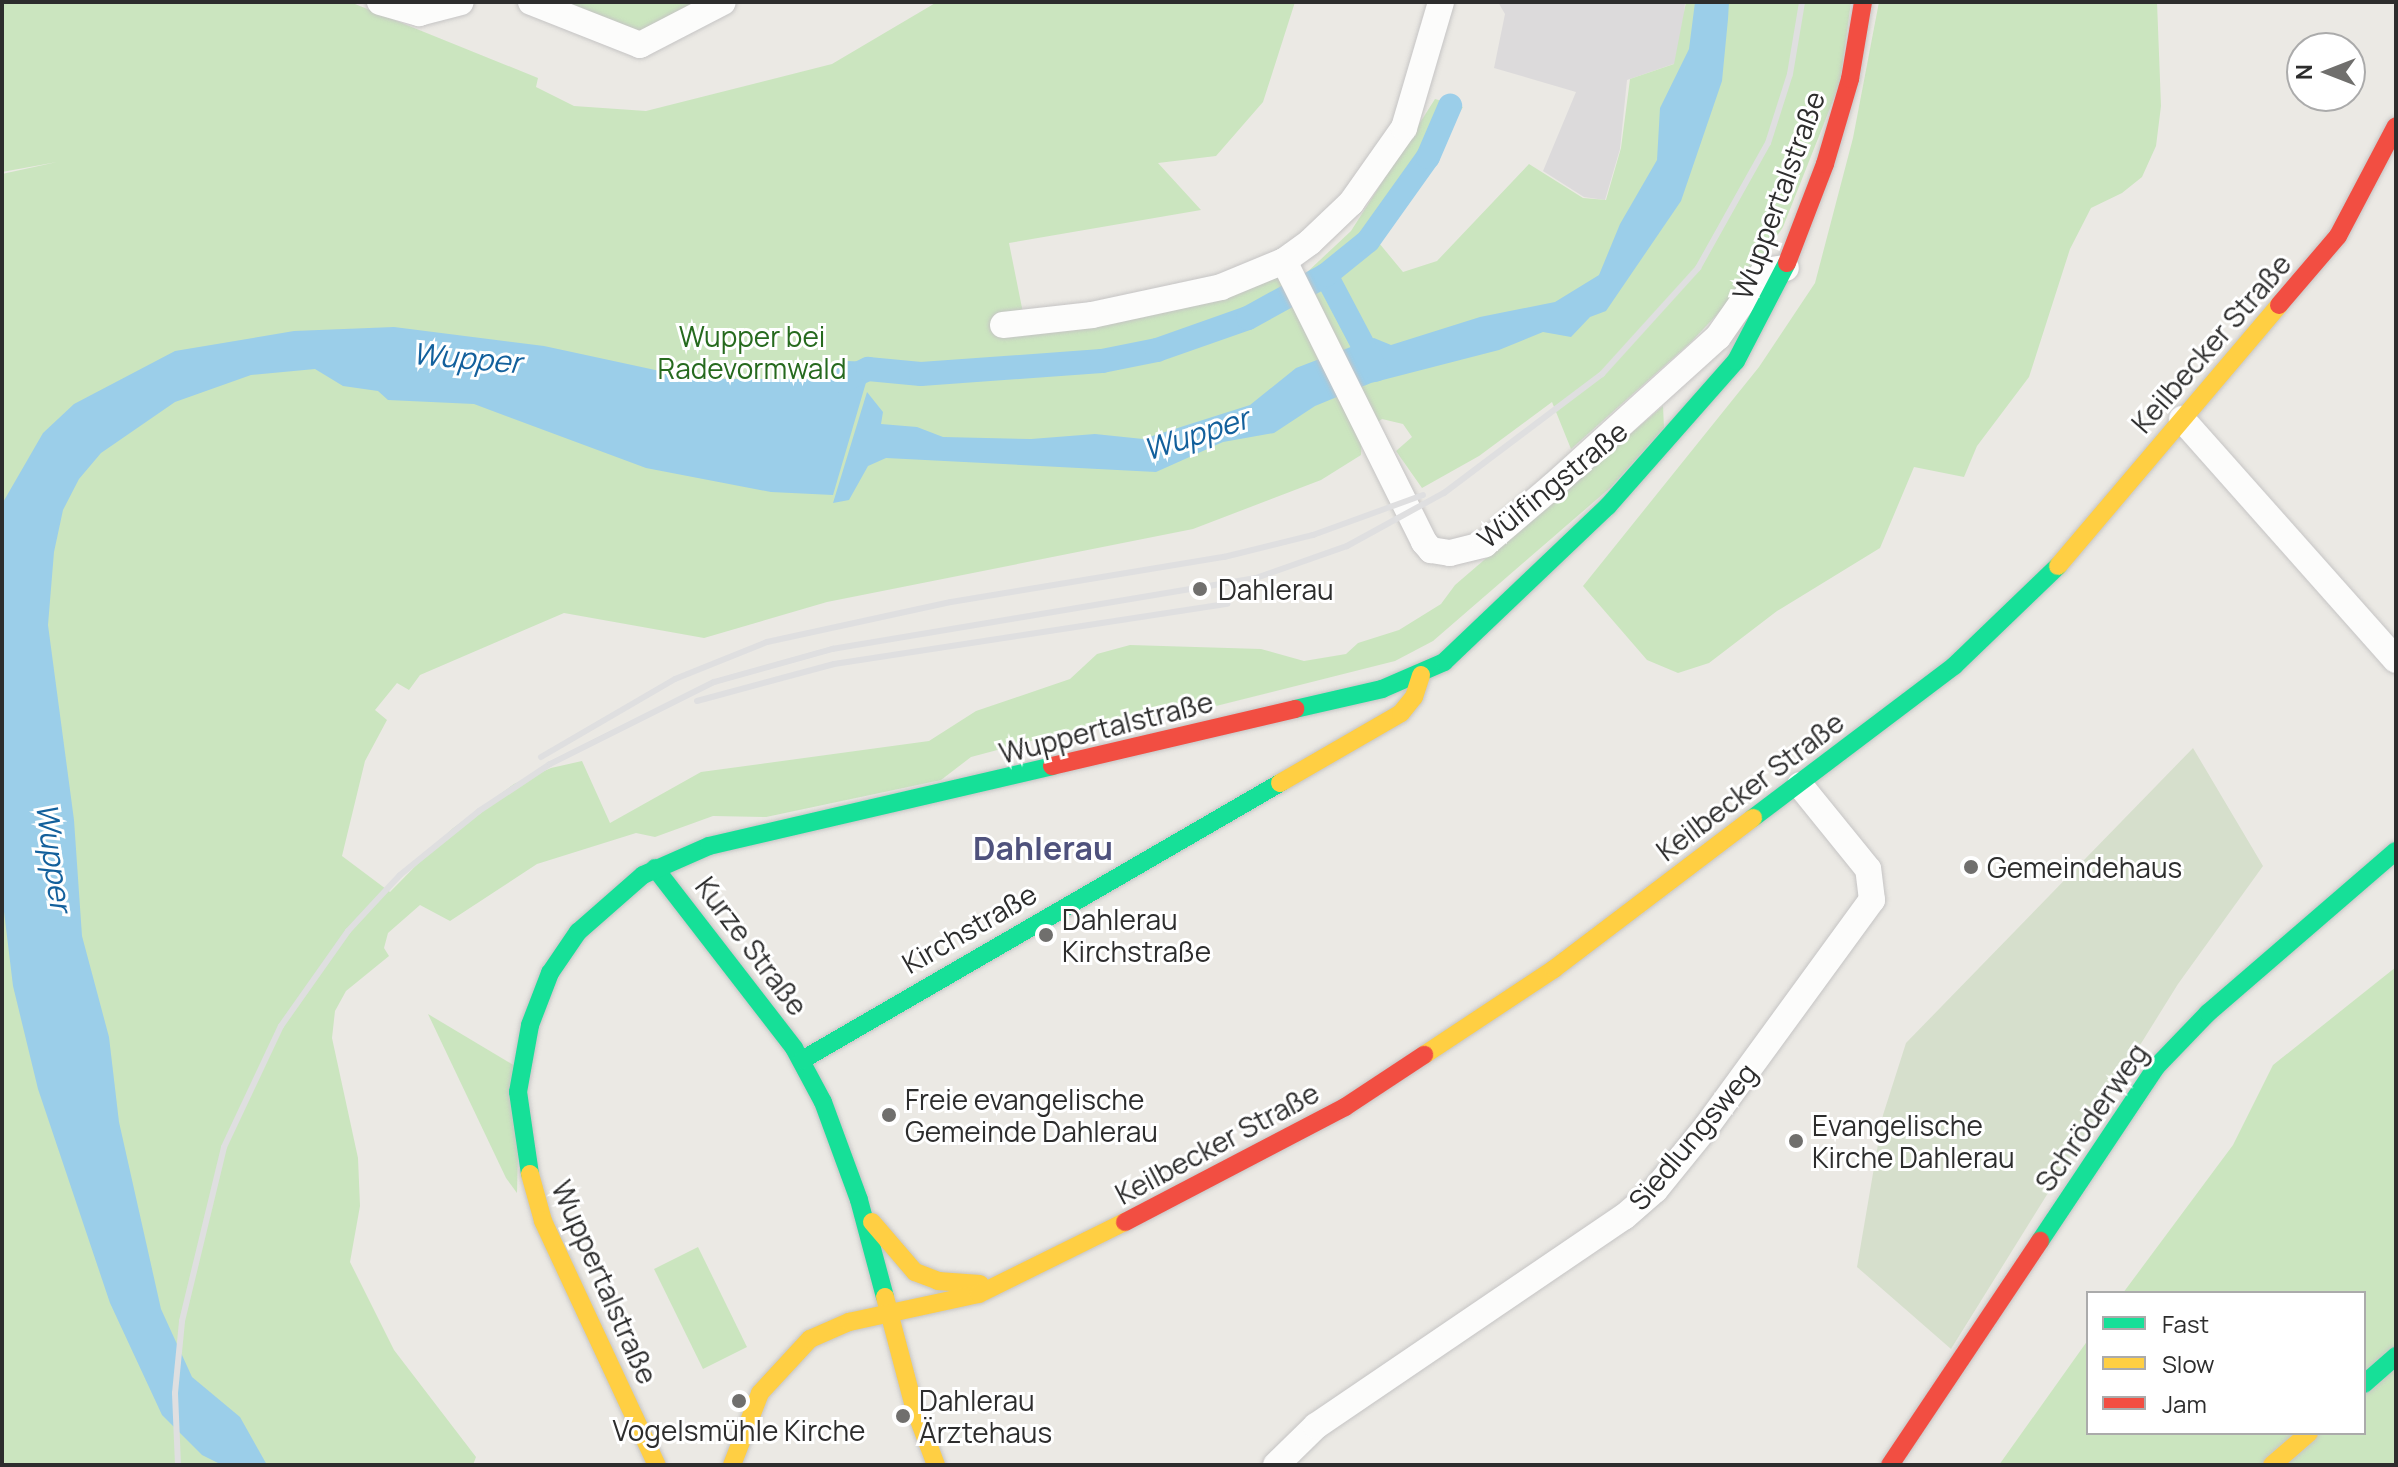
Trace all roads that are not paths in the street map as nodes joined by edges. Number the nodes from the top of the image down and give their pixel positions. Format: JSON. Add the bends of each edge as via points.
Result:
{"nodes":[{"id":1,"x":380,"y":2,"type":"edge"},
{"id":2,"x":461,"y":2,"type":"edge"},
{"id":3,"x":531,"y":2,"type":"edge"},
{"id":4,"x":723,"y":2,"type":"edge"},
{"id":5,"x":1441,"y":2,"type":"edge"},
{"id":6,"x":1863,"y":2,"type":"edge"},
{"id":7,"x":2396,"y":126,"type":"edge"},
{"id":8,"x":2396,"y":155,"type":"edge"},
{"id":9,"x":2378,"y":167,"type":"junction"},
{"id":10,"x":1287,"y":267,"type":"junction"},
{"id":11,"x":1786,"y":268,"type":"junction"},
{"id":12,"x":1003,"y":325,"type":"dead end"},
{"id":13,"x":2182,"y":419,"type":"junction"},
{"id":14,"x":2396,"y":660,"type":"edge"},
{"id":15,"x":1421,"y":675,"type":"junction"},
{"id":16,"x":1800,"y":785,"type":"junction"},
{"id":17,"x":2396,"y":851,"type":"edge"},
{"id":18,"x":655,"y":868,"type":"junction"},
{"id":19,"x":802,"y":1060,"type":"junction"},
{"id":20,"x":859,"y":1200,"type":"junction"},
{"id":21,"x":1013,"y":1281,"type":"junction"},
{"id":22,"x":889,"y":1313,"type":"junction"},
{"id":23,"x":2396,"y":1356,"type":"edge"},
{"id":24,"x":2366,"y":1382,"type":"edge"},
{"id":25,"x":2307,"y":1435,"type":"edge"},
{"id":26,"x":657,"y":1465,"type":"edge"},
{"id":27,"x":732,"y":1465,"type":"edge"},
{"id":28,"x":936,"y":1465,"type":"edge"},
{"id":29,"x":1276,"y":1465,"type":"edge"},
{"id":30,"x":1890,"y":1465,"type":"edge"},
{"id":31,"x":2272,"y":1465,"type":"edge"}],
"edges":[{"from":1,"to":2,"type":"street","via":[[419,13]]},
{"from":3,"to":4,"type":"street","via":[[640,45]]},
{"from":5,"to":10,"type":"street","via":[[1412,108],[1395,144],[1338,217]]},
{"from":6,"to":11,"type":"main road","name":"Wuppertalstraße","via":[[1843,106]]},
{"from":7,"to":9,"type":"main road","name":"Keilbecker Straße"},
{"from":8,"to":9,"type":"main road","name":"Keilbecker Straße"},
{"from":9,"to":13,"type":"main road","name":"Keilbecker Straße","via":[[2338,236]]},
{"from":10,"to":11,"type":"street","name":"Wülfingstraße","via":[[1425,545],[1442,553],[1472,551],[1687,368],[1730,324],[1764,271]]},
{"from":10,"to":12,"type":"street","via":[[1146,305]]},
{"from":11,"to":15,"type":"main road","name":"Wuppertalstraße","via":[[1756,330],[1703,403],[1491,622]]},
{"from":13,"to":14,"type":"street"},
{"from":13,"to":16,"type":"main road","name":"Keilbecker Straße","via":[[2020,607],[1954,666]]},
{"from":15,"to":18,"type":"main road","name":"Wuppertalstraße","via":[[1382,689],[997,782],[730,840]]},
{"from":15,"to":19,"type":"main road","name":"Kirchstraße","via":[[1414,697],[1401,713]]},
{"from":16,"to":21,"type":"main road","name":"Keilbecker Straße","via":[[1554,969],[1345,1107]]},
{"from":16,"to":29,"type":"street","name":"Siedlungsweg","via":[[1868,869],[1872,900],[1707,1126],[1655,1190],[1624,1217],[1316,1426]]},
{"from":17,"to":30,"type":"main road","name":"Schröderweg","via":[[2208,1013],[2156,1067]]},
{"from":18,"to":19,"type":"main road","name":"Kurze Straße"},
{"from":18,"to":26,"type":"main road","name":"Wuppertalstraße","via":[[593,915],[550,973],[530,1025],[518,1107],[538,1209]]},
{"from":19,"to":20,"type":"main road","via":[[843,1150]]},
{"from":20,"to":21,"type":"main road","name":"Keilbecker Straße","via":[[887,1245],[915,1272],[952,1283]]},
{"from":20,"to":22,"type":"main road"},
{"from":21,"to":22,"type":"main road","name":"Keilbecker Straße","via":[[979,1294]]},
{"from":22,"to":27,"type":"main road","name":"Keilbecker Straße","via":[[820,1334],[786,1360],[752,1406]]},
{"from":22,"to":28,"type":"main road"},
{"from":23,"to":24,"type":"main road"},
{"from":25,"to":31,"type":"main road"}]}
